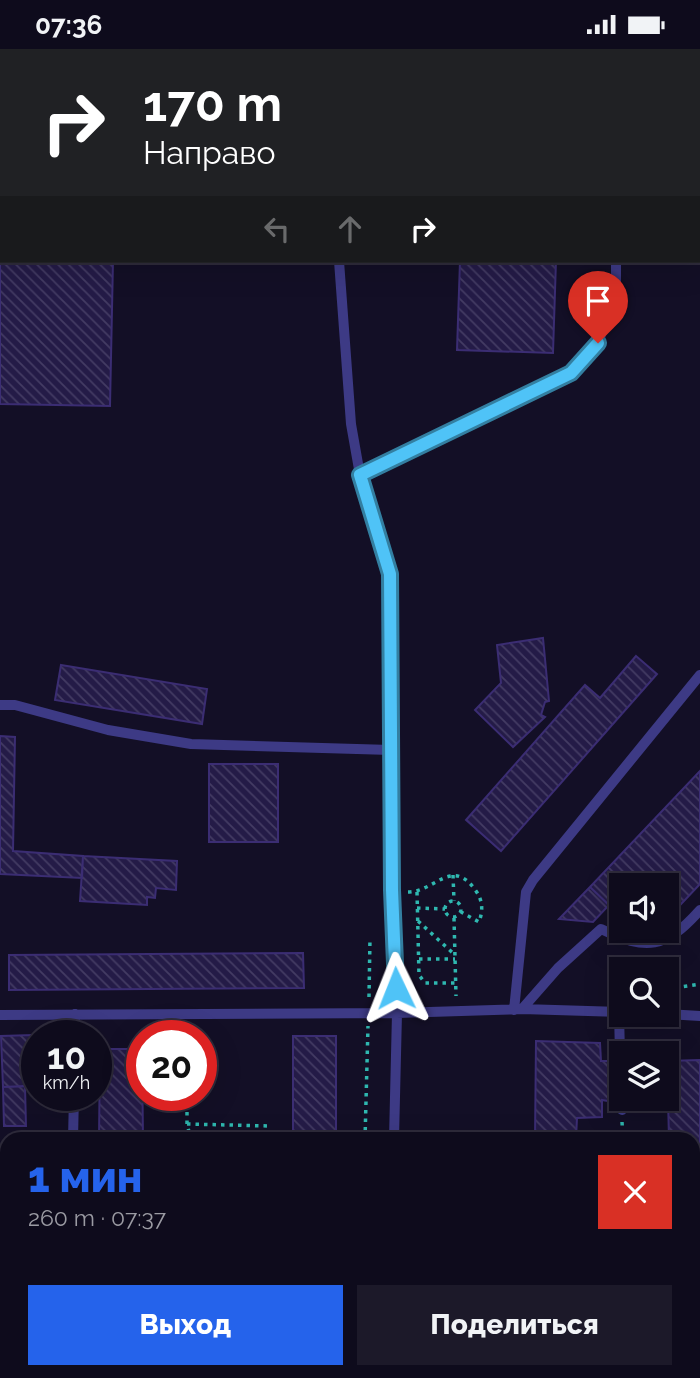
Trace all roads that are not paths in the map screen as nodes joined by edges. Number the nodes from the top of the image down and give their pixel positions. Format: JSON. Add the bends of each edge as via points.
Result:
{"nodes":[{"id":1,"x":339,"y":263,"type":"edge"},
{"id":2,"x":616,"y":263,"type":"edge"},
{"id":3,"x":360,"y":475,"type":"junction"},
{"id":4,"x":700,"y":675,"type":"edge"},
{"id":5,"x":0,"y":705,"type":"edge"},
{"id":6,"x":391,"y":750,"type":"junction"},
{"id":7,"x":700,"y":911,"type":"edge"},
{"id":8,"x":518,"y":1010,"type":"junction"},
{"id":9,"x":609,"y":1012,"type":"edge"},
{"id":10,"x":397,"y":1013,"type":"junction"},
{"id":11,"x":75,"y":1014,"type":"junction"},
{"id":12,"x":0,"y":1015,"type":"edge"},
{"id":13,"x":679,"y":1015,"type":"edge"},
{"id":14,"x":700,"y":1016,"type":"edge"},
{"id":15,"x":75,"y":1020,"type":"edge"},
{"id":16,"x":74,"y":1111,"type":"edge"},
{"id":17,"x":73,"y":1132,"type":"edge"},
{"id":18,"x":394,"y":1132,"type":"edge"}],
"edges":[{"from":1,"to":3,"type":"lane","via":[[350,412]]},
{"from":2,"to":3,"type":"lane","via":[[616,294],[598,343],[571,373]]},
{"from":3,"to":6,"type":"lane","via":[[390,574]]},
{"from":4,"to":8,"type":"lane","via":[[526,892]]},
{"from":5,"to":6,"type":"lane","via":[[191,744]]},
{"from":6,"to":10,"type":"lane"},
{"from":7,"to":8,"type":"lane","via":[[664,941],[626,941],[601,929]]},
{"from":8,"to":9,"type":"lane"},
{"from":8,"to":10,"type":"lane"},
{"from":10,"to":11,"type":"lane"},
{"from":10,"to":18,"type":"lane"},
{"from":11,"to":12,"type":"lane"},
{"from":11,"to":15,"type":"lane"},
{"from":13,"to":14,"type":"lane"},
{"from":16,"to":17,"type":"lane"}]}
